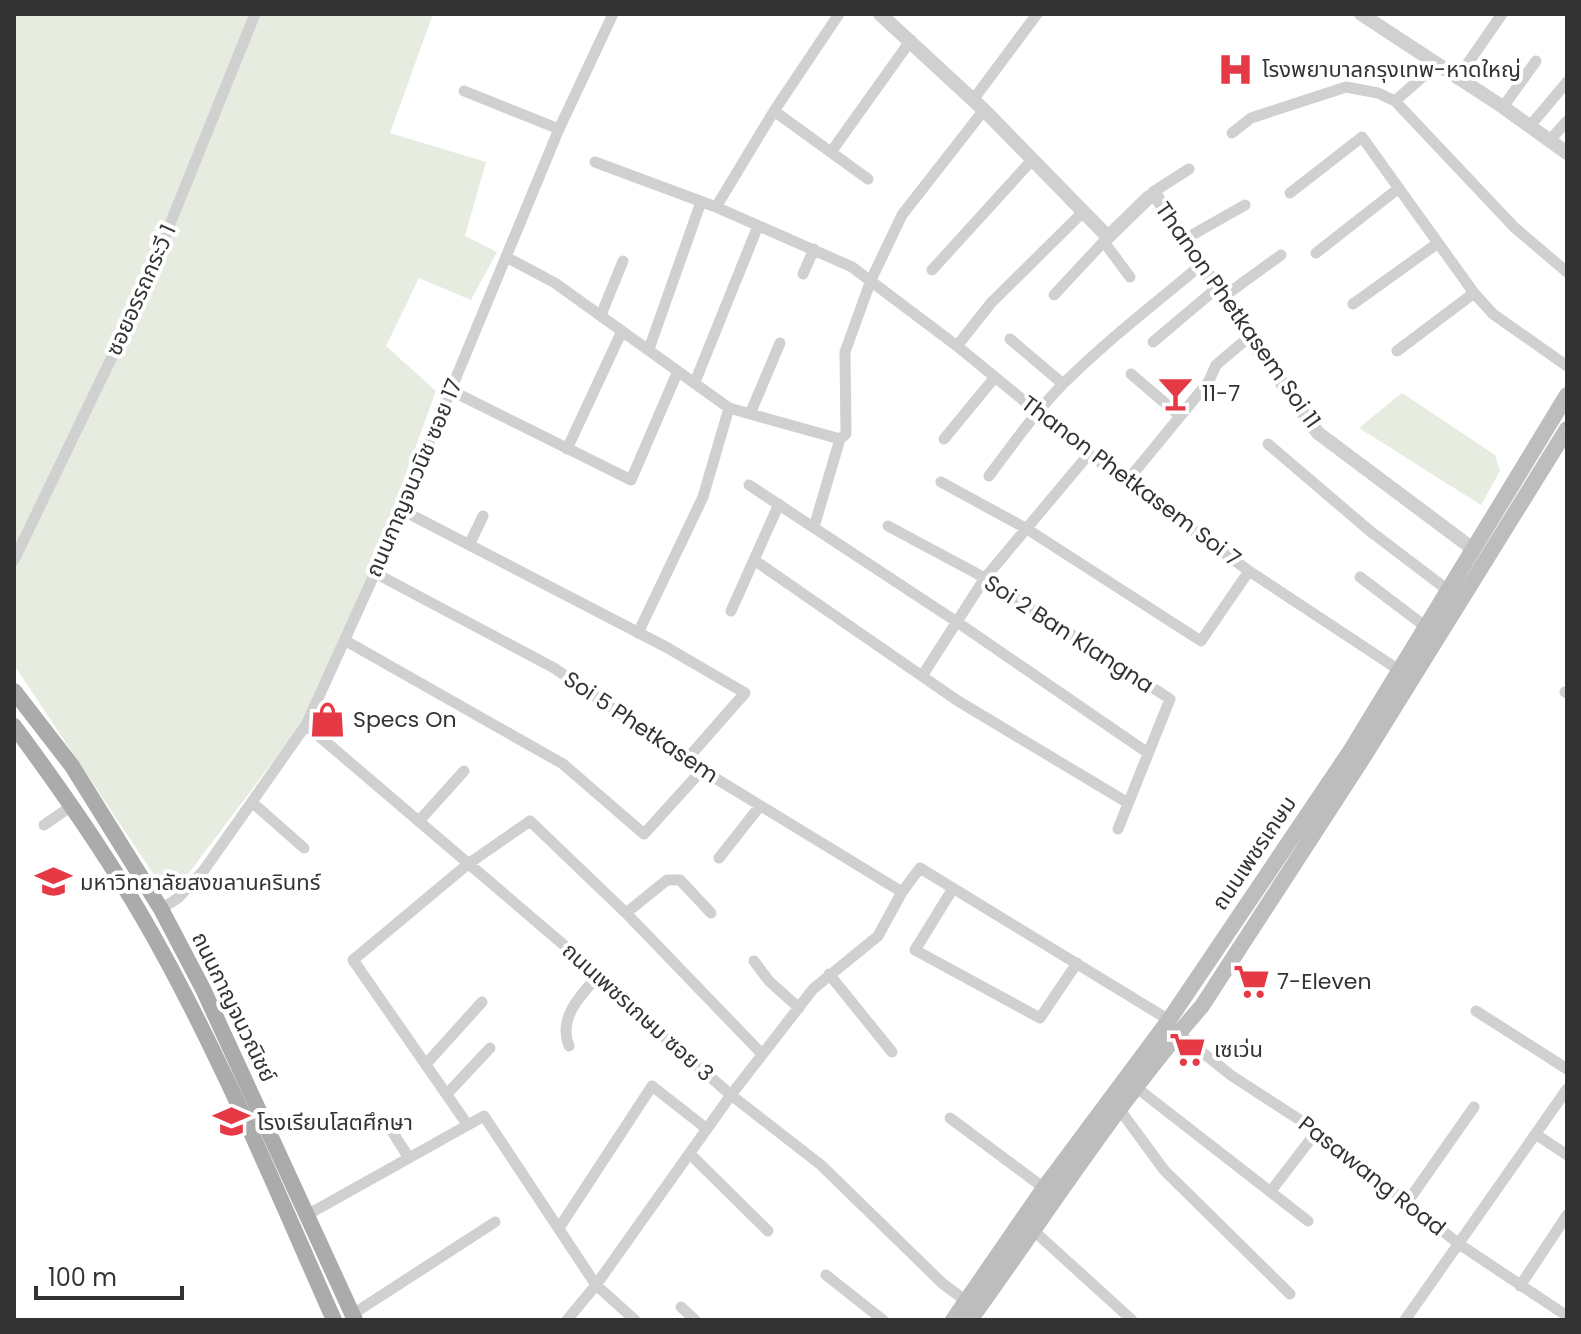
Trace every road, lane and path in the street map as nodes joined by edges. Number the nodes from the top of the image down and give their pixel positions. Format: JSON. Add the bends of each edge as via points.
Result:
{"nodes":[{"id":1,"x":255,"y":14,"type":"edge"},
{"id":2,"x":613,"y":14,"type":"edge"},
{"id":3,"x":839,"y":14,"type":"edge"},
{"id":4,"x":880,"y":14,"type":"edge"},
{"id":5,"x":1037,"y":14,"type":"edge"},
{"id":6,"x":1361,"y":14,"type":"edge"},
{"id":7,"x":1502,"y":14,"type":"edge"},
{"id":8,"x":911,"y":40,"type":"junction"},
{"id":9,"x":1536,"y":61,"type":"dead end"},
{"id":10,"x":1436,"y":65,"type":"junction"},
{"id":11,"x":1457,"y":79,"type":"junction"},
{"id":12,"x":1567,"y":82,"type":"edge"},
{"id":13,"x":464,"y":91,"type":"dead end"},
{"id":14,"x":1395,"y":101,"type":"junction"},
{"id":15,"x":979,"y":105,"type":"junction"},
{"id":16,"x":1503,"y":107,"type":"junction"},
{"id":17,"x":774,"y":111,"type":"junction"},
{"id":18,"x":1567,"y":121,"type":"edge"},
{"id":19,"x":1529,"y":127,"type":"junction"},
{"id":20,"x":559,"y":129,"type":"junction"},
{"id":21,"x":1232,"y":133,"type":"dead end"},
{"id":22,"x":1549,"y":141,"type":"junction"},
{"id":23,"x":831,"y":152,"type":"junction"},
{"id":24,"x":1567,"y":153,"type":"edge"},
{"id":25,"x":1033,"y":159,"type":"junction"},
{"id":26,"x":595,"y":162,"type":"dead end"},
{"id":27,"x":1189,"y":169,"type":"dead end"},
{"id":28,"x":868,"y":179,"type":"dead end"},
{"id":29,"x":1399,"y":188,"type":"junction"},
{"id":30,"x":1153,"y":192,"type":"junction"},
{"id":31,"x":1290,"y":193,"type":"dead end"},
{"id":32,"x":701,"y":202,"type":"junction"},
{"id":33,"x":1245,"y":205,"type":"dead end"},
{"id":34,"x":716,"y":207,"type":"junction"},
{"id":35,"x":1083,"y":212,"type":"junction"},
{"id":36,"x":758,"y":226,"type":"junction"},
{"id":37,"x":1106,"y":239,"type":"junction"},
{"id":38,"x":1185,"y":239,"type":"junction"},
{"id":39,"x":1438,"y":243,"type":"junction"},
{"id":40,"x":814,"y":249,"type":"junction"},
{"id":41,"x":1316,"y":253,"type":"dead end"},
{"id":42,"x":1281,"y":255,"type":"dead end"},
{"id":43,"x":506,"y":257,"type":"junction"},
{"id":44,"x":623,"y":261,"type":"dead end"},
{"id":45,"x":1202,"y":264,"type":"junction"},
{"id":46,"x":932,"y":270,"type":"dead end"},
{"id":47,"x":1567,"y":272,"type":"edge"},
{"id":48,"x":803,"y":274,"type":"dead end"},
{"id":49,"x":1130,"y":277,"type":"dead end"},
{"id":50,"x":871,"y":280,"type":"junction"},
{"id":51,"x":1220,"y":292,"type":"junction"},
{"id":52,"x":1474,"y":293,"type":"junction"},
{"id":53,"x":1054,"y":295,"type":"dead end"},
{"id":54,"x":1353,"y":304,"type":"dead end"},
{"id":55,"x":601,"y":315,"type":"junction"},
{"id":56,"x":622,"y":331,"type":"junction"},
{"id":57,"x":1249,"y":337,"type":"junction"},
{"id":58,"x":1010,"y":339,"type":"dead end"},
{"id":59,"x":1153,"y":342,"type":"dead end"},
{"id":60,"x":780,"y":343,"type":"dead end"},
{"id":61,"x":957,"y":346,"type":"junction"},
{"id":62,"x":649,"y":349,"type":"junction"},
{"id":63,"x":1397,"y":351,"type":"dead end"},
{"id":64,"x":1567,"y":366,"type":"edge"},
{"id":65,"x":678,"y":371,"type":"junction"},
{"id":66,"x":1131,"y":374,"type":"dead end"},
{"id":67,"x":995,"y":377,"type":"junction"},
{"id":68,"x":695,"y":382,"type":"junction"},
{"id":69,"x":1063,"y":384,"type":"junction"},
{"id":70,"x":450,"y":390,"type":"junction"},
{"id":71,"x":1567,"y":395,"type":"edge"},
{"id":72,"x":729,"y":408,"type":"junction"},
{"id":73,"x":1038,"y":412,"type":"junction"},
{"id":74,"x":750,"y":414,"type":"junction"},
{"id":75,"x":1179,"y":415,"type":"junction"},
{"id":76,"x":1565,"y":435,"type":"edge"},
{"id":77,"x":840,"y":439,"type":"junction"},
{"id":78,"x":944,"y":439,"type":"dead end"},
{"id":79,"x":1268,"y":444,"type":"dead end"},
{"id":80,"x":567,"y":449,"type":"junction"},
{"id":81,"x":1089,"y":454,"type":"junction"},
{"id":82,"x":989,"y":476,"type":"dead end"},
{"id":83,"x":1127,"y":481,"type":"junction"},
{"id":84,"x":941,"y":482,"type":"dead end"},
{"id":85,"x":749,"y":485,"type":"dead end"},
{"id":86,"x":779,"y":504,"type":"junction"},
{"id":87,"x":400,"y":509,"type":"junction"},
{"id":88,"x":483,"y":516,"type":"dead end"},
{"id":89,"x":888,"y":526,"type":"dead end"},
{"id":90,"x":814,"y":527,"type":"junction"},
{"id":91,"x":1027,"y":529,"type":"junction"},
{"id":92,"x":469,"y":545,"type":"junction"},
{"id":93,"x":1473,"y":549,"type":"junction"},
{"id":94,"x":14,"y":560,"type":"edge"},
{"id":95,"x":754,"y":560,"type":"junction"},
{"id":96,"x":1249,"y":571,"type":"junction"},
{"id":97,"x":375,"y":573,"type":"junction"},
{"id":98,"x":1360,"y":577,"type":"dead end"},
{"id":99,"x":985,"y":578,"type":"junction"},
{"id":100,"x":1449,"y":591,"type":"junction"},
{"id":101,"x":731,"y":611,"type":"dead end"},
{"id":102,"x":957,"y":622,"type":"junction"},
{"id":103,"x":1426,"y":627,"type":"junction"},
{"id":104,"x":638,"y":633,"type":"junction"},
{"id":105,"x":346,"y":641,"type":"junction"},
{"id":106,"x":1399,"y":670,"type":"junction"},
{"id":107,"x":922,"y":676,"type":"junction"},
{"id":108,"x":14,"y":691,"type":"edge"},
{"id":109,"x":306,"y":725,"type":"junction"},
{"id":110,"x":14,"y":726,"type":"edge"},
{"id":111,"x":1148,"y":753,"type":"junction"},
{"id":112,"x":1357,"y":754,"type":"junction"},
{"id":113,"x":687,"y":759,"type":"junction"},
{"id":114,"x":702,"y":770,"type":"junction"},
{"id":115,"x":464,"y":771,"type":"dead end"},
{"id":116,"x":253,"y":803,"type":"junction"},
{"id":117,"x":1128,"y":803,"type":"junction"},
{"id":118,"x":73,"y":805,"type":"junction"},
{"id":119,"x":760,"y":806,"type":"junction"},
{"id":120,"x":419,"y":821,"type":"junction"},
{"id":121,"x":44,"y":825,"type":"dead end"},
{"id":122,"x":1118,"y":829,"type":"dead end"},
{"id":123,"x":304,"y":848,"type":"dead end"},
{"id":124,"x":719,"y":858,"type":"dead end"},
{"id":125,"x":468,"y":864,"type":"junction"},
{"id":126,"x":952,"y":890,"type":"junction"},
{"id":127,"x":902,"y":892,"type":"junction"},
{"id":128,"x":161,"y":909,"type":"junction"},
{"id":129,"x":626,"y":913,"type":"junction"},
{"id":130,"x":711,"y":913,"type":"dead end"},
{"id":131,"x":754,"y":961,"type":"dead end"},
{"id":132,"x":1077,"y":963,"type":"junction"},
{"id":133,"x":829,"y":974,"type":"junction"},
{"id":134,"x":596,"y":978,"type":"junction"},
{"id":135,"x":482,"y":1002,"type":"dead end"},
{"id":136,"x":799,"y":1008,"type":"junction"},
{"id":137,"x":1476,"y":1011,"type":"dead end"},
{"id":138,"x":1174,"y":1027,"type":"junction"},
{"id":139,"x":569,"y":1046,"type":"dead end"},
{"id":140,"x":490,"y":1048,"type":"dead end"},
{"id":141,"x":892,"y":1052,"type":"dead end"},
{"id":142,"x":762,"y":1054,"type":"junction"},
{"id":143,"x":426,"y":1064,"type":"junction"},
{"id":144,"x":1567,"y":1069,"type":"edge"},
{"id":145,"x":237,"y":1083,"type":"junction"},
{"id":146,"x":1137,"y":1088,"type":"junction"},
{"id":147,"x":1567,"y":1089,"type":"edge"},
{"id":148,"x":447,"y":1094,"type":"junction"},
{"id":149,"x":731,"y":1095,"type":"junction"},
{"id":150,"x":1474,"y":1107,"type":"dead end"},
{"id":151,"x":1120,"y":1110,"type":"junction"},
{"id":152,"x":950,"y":1118,"type":"dead end"},
{"id":153,"x":467,"y":1124,"type":"junction"},
{"id":154,"x":390,"y":1128,"type":"dead end"},
{"id":155,"x":707,"y":1129,"type":"junction"},
{"id":156,"x":1317,"y":1131,"type":"junction"},
{"id":157,"x":1537,"y":1135,"type":"junction"},
{"id":158,"x":690,"y":1154,"type":"junction"},
{"id":159,"x":1567,"y":1155,"type":"edge"},
{"id":160,"x":409,"y":1158,"type":"junction"},
{"id":161,"x":1044,"y":1188,"type":"junction"},
{"id":162,"x":1271,"y":1191,"type":"junction"},
{"id":163,"x":1406,"y":1204,"type":"junction"},
{"id":164,"x":307,"y":1215,"type":"junction"},
{"id":165,"x":1567,"y":1215,"type":"edge"},
{"id":166,"x":1308,"y":1221,"type":"dead end"},
{"id":167,"x":495,"y":1222,"type":"dead end"},
{"id":168,"x":559,"y":1228,"type":"junction"},
{"id":169,"x":768,"y":1231,"type":"dead end"},
{"id":170,"x":1034,"y":1231,"type":"junction"},
{"id":171,"x":1459,"y":1244,"type":"junction"},
{"id":172,"x":826,"y":1275,"type":"dead end"},
{"id":173,"x":596,"y":1285,"type":"junction"},
{"id":174,"x":1520,"y":1286,"type":"junction"},
{"id":175,"x":1290,"y":1294,"type":"dead end"},
{"id":176,"x":966,"y":1301,"type":"junction"},
{"id":177,"x":681,"y":1307,"type":"dead end"},
{"id":178,"x":1567,"y":1316,"type":"edge"},
{"id":179,"x":354,"y":1317,"type":"edge"},
{"id":180,"x":334,"y":1320,"type":"edge"},
{"id":181,"x":567,"y":1320,"type":"edge"},
{"id":182,"x":635,"y":1320,"type":"edge"},
{"id":183,"x":695,"y":1320,"type":"edge"},
{"id":184,"x":883,"y":1320,"type":"edge"},
{"id":185,"x":953,"y":1320,"type":"edge"},
{"id":186,"x":970,"y":1320,"type":"edge"},
{"id":187,"x":1132,"y":1320,"type":"edge"},
{"id":188,"x":1405,"y":1320,"type":"edge"}],
"edges":[{"from":1,"to":94,"type":"street","name":"ซอยอรรถกระวี 1","via":[[138,303]]},
{"from":2,"to":20,"type":"street","name":"ถนนกาญจนวนิช ซอย 17"},
{"from":3,"to":17,"type":"street"},
{"from":4,"to":8,"type":"street"},
{"from":5,"to":15,"type":"street"},
{"from":6,"to":10,"type":"street"},
{"from":7,"to":11,"type":"street"},
{"from":8,"to":15,"type":"street"},
{"from":8,"to":23,"type":"street"},
{"from":9,"to":16,"type":"street"},
{"from":10,"to":11,"type":"street"},
{"from":10,"to":14,"type":"street"},
{"from":11,"to":16,"type":"street"},
{"from":12,"to":19,"type":"street"},
{"from":13,"to":20,"type":"street"},
{"from":14,"to":21,"type":"street","via":[[1346,87],[1251,118]]},
{"from":14,"to":47,"type":"street","via":[[1515,228]]},
{"from":15,"to":25,"type":"street"},
{"from":15,"to":50,"type":"street","via":[[902,215]]},
{"from":16,"to":19,"type":"street"},
{"from":17,"to":23,"type":"street"},
{"from":17,"to":34,"type":"street"},
{"from":18,"to":22,"type":"street"},
{"from":19,"to":22,"type":"street"},
{"from":20,"to":43,"type":"street","name":"ถนนกาญจนวนิช ซอย 17"},
{"from":22,"to":24,"type":"street"},
{"from":23,"to":28,"type":"street"},
{"from":25,"to":35,"type":"street"},
{"from":25,"to":46,"type":"street"},
{"from":26,"to":32,"type":"street","name":"Thanon Phetkasem Soi 7"},
{"from":27,"to":30,"type":"street"},
{"from":29,"to":31,"type":"street","via":[[1362,137]]},
{"from":29,"to":39,"type":"street"},
{"from":29,"to":41,"type":"street"},
{"from":30,"to":37,"type":"street","name":"Thanon Phetkasem Soi 11"},
{"from":30,"to":38,"type":"street","name":"Thanon Phetkasem Soi 11"},
{"from":32,"to":34,"type":"street","name":"Thanon Phetkasem Soi 7"},
{"from":32,"to":62,"type":"street"},
{"from":33,"to":38,"type":"street"},
{"from":34,"to":36,"type":"street","name":"Thanon Phetkasem Soi 7"},
{"from":35,"to":37,"type":"street"},
{"from":35,"to":61,"type":"street","via":[[991,303]]},
{"from":36,"to":40,"type":"street","name":"Thanon Phetkasem Soi 7"},
{"from":36,"to":68,"type":"street"},
{"from":37,"to":49,"type":"street"},
{"from":37,"to":53,"type":"street"},
{"from":38,"to":45,"type":"street","name":"Thanon Phetkasem Soi 11"},
{"from":39,"to":52,"type":"street"},
{"from":39,"to":54,"type":"street"},
{"from":40,"to":48,"type":"street"},
{"from":40,"to":50,"type":"street","name":"Thanon Phetkasem Soi 7"},
{"from":42,"to":51,"type":"street"},
{"from":43,"to":55,"type":"street"},
{"from":43,"to":70,"type":"street","name":"ถนนกาญจนวนิช ซอย 17"},
{"from":44,"to":55,"type":"street"},
{"from":45,"to":51,"type":"street","name":"Thanon Phetkasem Soi 11"},
{"from":45,"to":69,"type":"street"},
{"from":50,"to":61,"type":"street","name":"Thanon Phetkasem Soi 7"},
{"from":50,"to":77,"type":"street","via":[[845,352],[846,434]]},
{"from":51,"to":57,"type":"street","name":"Thanon Phetkasem Soi 11"},
{"from":51,"to":59,"type":"street"},
{"from":52,"to":63,"type":"street"},
{"from":52,"to":64,"type":"street","via":[[1493,314]]},
{"from":55,"to":56,"type":"street"},
{"from":56,"to":62,"type":"street"},
{"from":56,"to":80,"type":"street"},
{"from":57,"to":75,"type":"street","via":[[1216,365]]},
{"from":57,"to":93,"type":"street","name":"Thanon Phetkasem Soi 11","via":[[1318,433]]},
{"from":58,"to":69,"type":"street"},
{"from":60,"to":74,"type":"street"},
{"from":61,"to":67,"type":"street","name":"Thanon Phetkasem Soi 7"},
{"from":62,"to":65,"type":"street"},
{"from":65,"to":68,"type":"street"},
{"from":65,"to":80,"type":"street","via":[[631,480]]},
{"from":66,"to":75,"type":"street"},
{"from":67,"to":73,"type":"street","name":"Thanon Phetkasem Soi 7"},
{"from":67,"to":78,"type":"street"},
{"from":68,"to":72,"type":"street"},
{"from":69,"to":73,"type":"street"},
{"from":70,"to":80,"type":"street"},
{"from":70,"to":87,"type":"street","name":"ถนนกาญจนวนิช ซอย 17"},
{"from":71,"to":93,"type":"main road","name":"ถนนเพชรเกษม"},
{"from":72,"to":74,"type":"street"},
{"from":72,"to":104,"type":"street","via":[[703,497]]},
{"from":73,"to":81,"type":"street","name":"Thanon Phetkasem Soi 7"},
{"from":73,"to":82,"type":"street"},
{"from":74,"to":77,"type":"street"},
{"from":75,"to":83,"type":"street"},
{"from":76,"to":112,"type":"main road","name":"ถนนเพชรเกษม"},
{"from":77,"to":90,"type":"street"},
{"from":79,"to":100,"type":"street"},
{"from":81,"to":83,"type":"street","name":"Thanon Phetkasem Soi 7"},
{"from":81,"to":91,"type":"street"},
{"from":83,"to":96,"type":"street","name":"Thanon Phetkasem Soi 7"},
{"from":84,"to":91,"type":"street"},
{"from":85,"to":86,"type":"street"},
{"from":86,"to":90,"type":"street"},
{"from":86,"to":95,"type":"street"},
{"from":87,"to":92,"type":"street"},
{"from":87,"to":97,"type":"street","name":"ถนนกาญจนวนิช ซอย 17"},
{"from":88,"to":92,"type":"street"},
{"from":89,"to":99,"type":"street","name":"Soi 2 Ban Klangna"},
{"from":90,"to":102,"type":"street"},
{"from":91,"to":96,"type":"street","via":[[1201,641]]},
{"from":91,"to":99,"type":"street"},
{"from":92,"to":104,"type":"street"},
{"from":93,"to":100,"type":"main road","name":"ถนนเพชรเกษม"},
{"from":95,"to":101,"type":"street"},
{"from":95,"to":107,"type":"street"},
{"from":96,"to":106,"type":"street","name":"Thanon Phetkasem Soi 7"},
{"from":97,"to":105,"type":"street","name":"ถนนกาญจนวนิช ซอย 17"},
{"from":97,"to":113,"type":"street","name":"Soi 5 Phetkasem","via":[[554,668]]},
{"from":98,"to":103,"type":"street"},
{"from":99,"to":102,"type":"street"},
{"from":99,"to":111,"type":"street","name":"Soi 2 Ban Klangna","via":[[1170,699]]},
{"from":100,"to":103,"type":"main road","name":"ถนนเพชรเกษม"},
{"from":102,"to":107,"type":"street"},
{"from":102,"to":111,"type":"street"},
{"from":103,"to":106,"type":"main road","name":"ถนนเพชรเกษม"},
{"from":104,"to":113,"type":"street","via":[[745,693]]},
{"from":105,"to":109,"type":"street","name":"ถนนกาญจนวนิช ซอย 17"},
{"from":105,"to":114,"type":"street","via":[[563,764],[644,834]]},
{"from":106,"to":112,"type":"main road","name":"ถนนเพชรเกษม"},
{"from":107,"to":117,"type":"street"},
{"from":108,"to":128,"type":"main road","name":"ถนนกาญจนวณิชย์","via":[[72,766]]},
{"from":109,"to":116,"type":"street","name":"ถนนกาญจนวนิช ซอย 17"},
{"from":109,"to":120,"type":"street","name":"ถนนเพชรเกษม ซอย 3"},
{"from":110,"to":118,"type":"main road","name":"ถนนกาญจนวณิชย์"},
{"from":111,"to":117,"type":"street","name":"Soi 2 Ban Klangna"},
{"from":112,"to":138,"type":"main road","name":"ถนนเพชรเกษม"},
{"from":113,"to":114,"type":"street","name":"Soi 5 Phetkasem"},
{"from":114,"to":119,"type":"street","name":"Soi 5 Phetkasem"},
{"from":115,"to":120,"type":"street"},
{"from":116,"to":123,"type":"street"},
{"from":116,"to":128,"type":"street","name":"ถนนกาญจนวนิช ซอย 17","via":[[204,870]]},
{"from":117,"to":122,"type":"street","name":"Soi 2 Ban Klangna"},
{"from":118,"to":121,"type":"street"},
{"from":118,"to":145,"type":"main road","name":"ถนนกาญจนวณิชย์"},
{"from":119,"to":124,"type":"street"},
{"from":119,"to":127,"type":"street","name":"Soi 5 Phetkasem"},
{"from":120,"to":125,"type":"street","name":"ถนนเพชรเกษม ซอย 3"},
{"from":125,"to":129,"type":"street","via":[[530,821]]},
{"from":125,"to":134,"type":"street","name":"ถนนเพชรเกษม ซอย 3"},
{"from":125,"to":143,"type":"street","via":[[353,960]]},
{"from":126,"to":127,"type":"street","name":"Pasawang Road","via":[[920,868]]},
{"from":126,"to":132,"type":"street","name":"Pasawang Road"},
{"from":126,"to":132,"type":"street","via":[[915,950],[1040,1018]]},
{"from":127,"to":133,"type":"street","via":[[878,936]]},
{"from":128,"to":145,"type":"main road","name":"ถนนกาญจนวณิชย์","via":[[203,989]]},
{"from":129,"to":130,"type":"street","via":[[671,878],[680,880]]},
{"from":129,"to":142,"type":"street"},
{"from":131,"to":136,"type":"street"},
{"from":132,"to":138,"type":"street","name":"Pasawang Road"},
{"from":133,"to":136,"type":"street"},
{"from":133,"to":141,"type":"street"},
{"from":134,"to":139,"type":"street","via":[[569,1012]]},
{"from":134,"to":149,"type":"street","name":"ถนนเพชรเกษม ซอย 3"},
{"from":135,"to":143,"type":"street"},
{"from":136,"to":142,"type":"street"},
{"from":137,"to":144,"type":"street"},
{"from":138,"to":146,"type":"main road","name":"ถนนเพชรเกษม"},
{"from":138,"to":156,"type":"street","name":"Pasawang Road","via":[[1232,1076]]},
{"from":138,"to":161,"type":"main road","name":"ถนนเพชรเกษม"},
{"from":140,"to":148,"type":"street"},
{"from":142,"to":149,"type":"street"},
{"from":143,"to":148,"type":"street"},
{"from":145,"to":164,"type":"main road","name":"ถนนกาญจนวณิชย์"},
{"from":145,"to":180,"type":"main road","name":"ถนนกาญจนวณิชย์"},
{"from":146,"to":151,"type":"main road","name":"ถนนเพชรเกษม"},
{"from":146,"to":162,"type":"street"},
{"from":147,"to":157,"type":"street"},
{"from":148,"to":153,"type":"street"},
{"from":149,"to":155,"type":"street"},
{"from":149,"to":176,"type":"street","name":"ถนนเพชรเกษม ซอย 3","via":[[821,1165]]},
{"from":150,"to":163,"type":"street"},
{"from":151,"to":170,"type":"main road","name":"ถนนเพชรเกษม"},
{"from":151,"to":175,"type":"street","via":[[1164,1170]]},
{"from":152,"to":161,"type":"street"},
{"from":153,"to":160,"type":"street"},
{"from":153,"to":168,"type":"street","via":[[484,1116]]},
{"from":154,"to":160,"type":"street"},
{"from":155,"to":158,"type":"street"},
{"from":155,"to":168,"type":"street","via":[[652,1086]]},
{"from":156,"to":162,"type":"street"},
{"from":156,"to":163,"type":"street","name":"Pasawang Road"},
{"from":157,"to":159,"type":"street"},
{"from":157,"to":171,"type":"street"},
{"from":158,"to":169,"type":"street"},
{"from":158,"to":173,"type":"street"},
{"from":160,"to":164,"type":"street"},
{"from":161,"to":176,"type":"main road","name":"ถนนเพชรเกษม"},
{"from":162,"to":166,"type":"street"},
{"from":163,"to":171,"type":"street","name":"Pasawang Road"},
{"from":164,"to":179,"type":"main road","name":"ถนนกาญจนวณิชย์"},
{"from":165,"to":174,"type":"street"},
{"from":167,"to":179,"type":"street"},
{"from":168,"to":173,"type":"street"},
{"from":170,"to":186,"type":"main road","name":"ถนนเพชรเกษม"},
{"from":170,"to":187,"type":"street"},
{"from":171,"to":174,"type":"street","name":"Pasawang Road"},
{"from":171,"to":188,"type":"street"},
{"from":172,"to":184,"type":"street"},
{"from":173,"to":181,"type":"street"},
{"from":173,"to":182,"type":"street"},
{"from":174,"to":178,"type":"street","name":"Pasawang Road"},
{"from":176,"to":185,"type":"main road","name":"ถนนเพชรเกษม"},
{"from":177,"to":183,"type":"street"}]}
